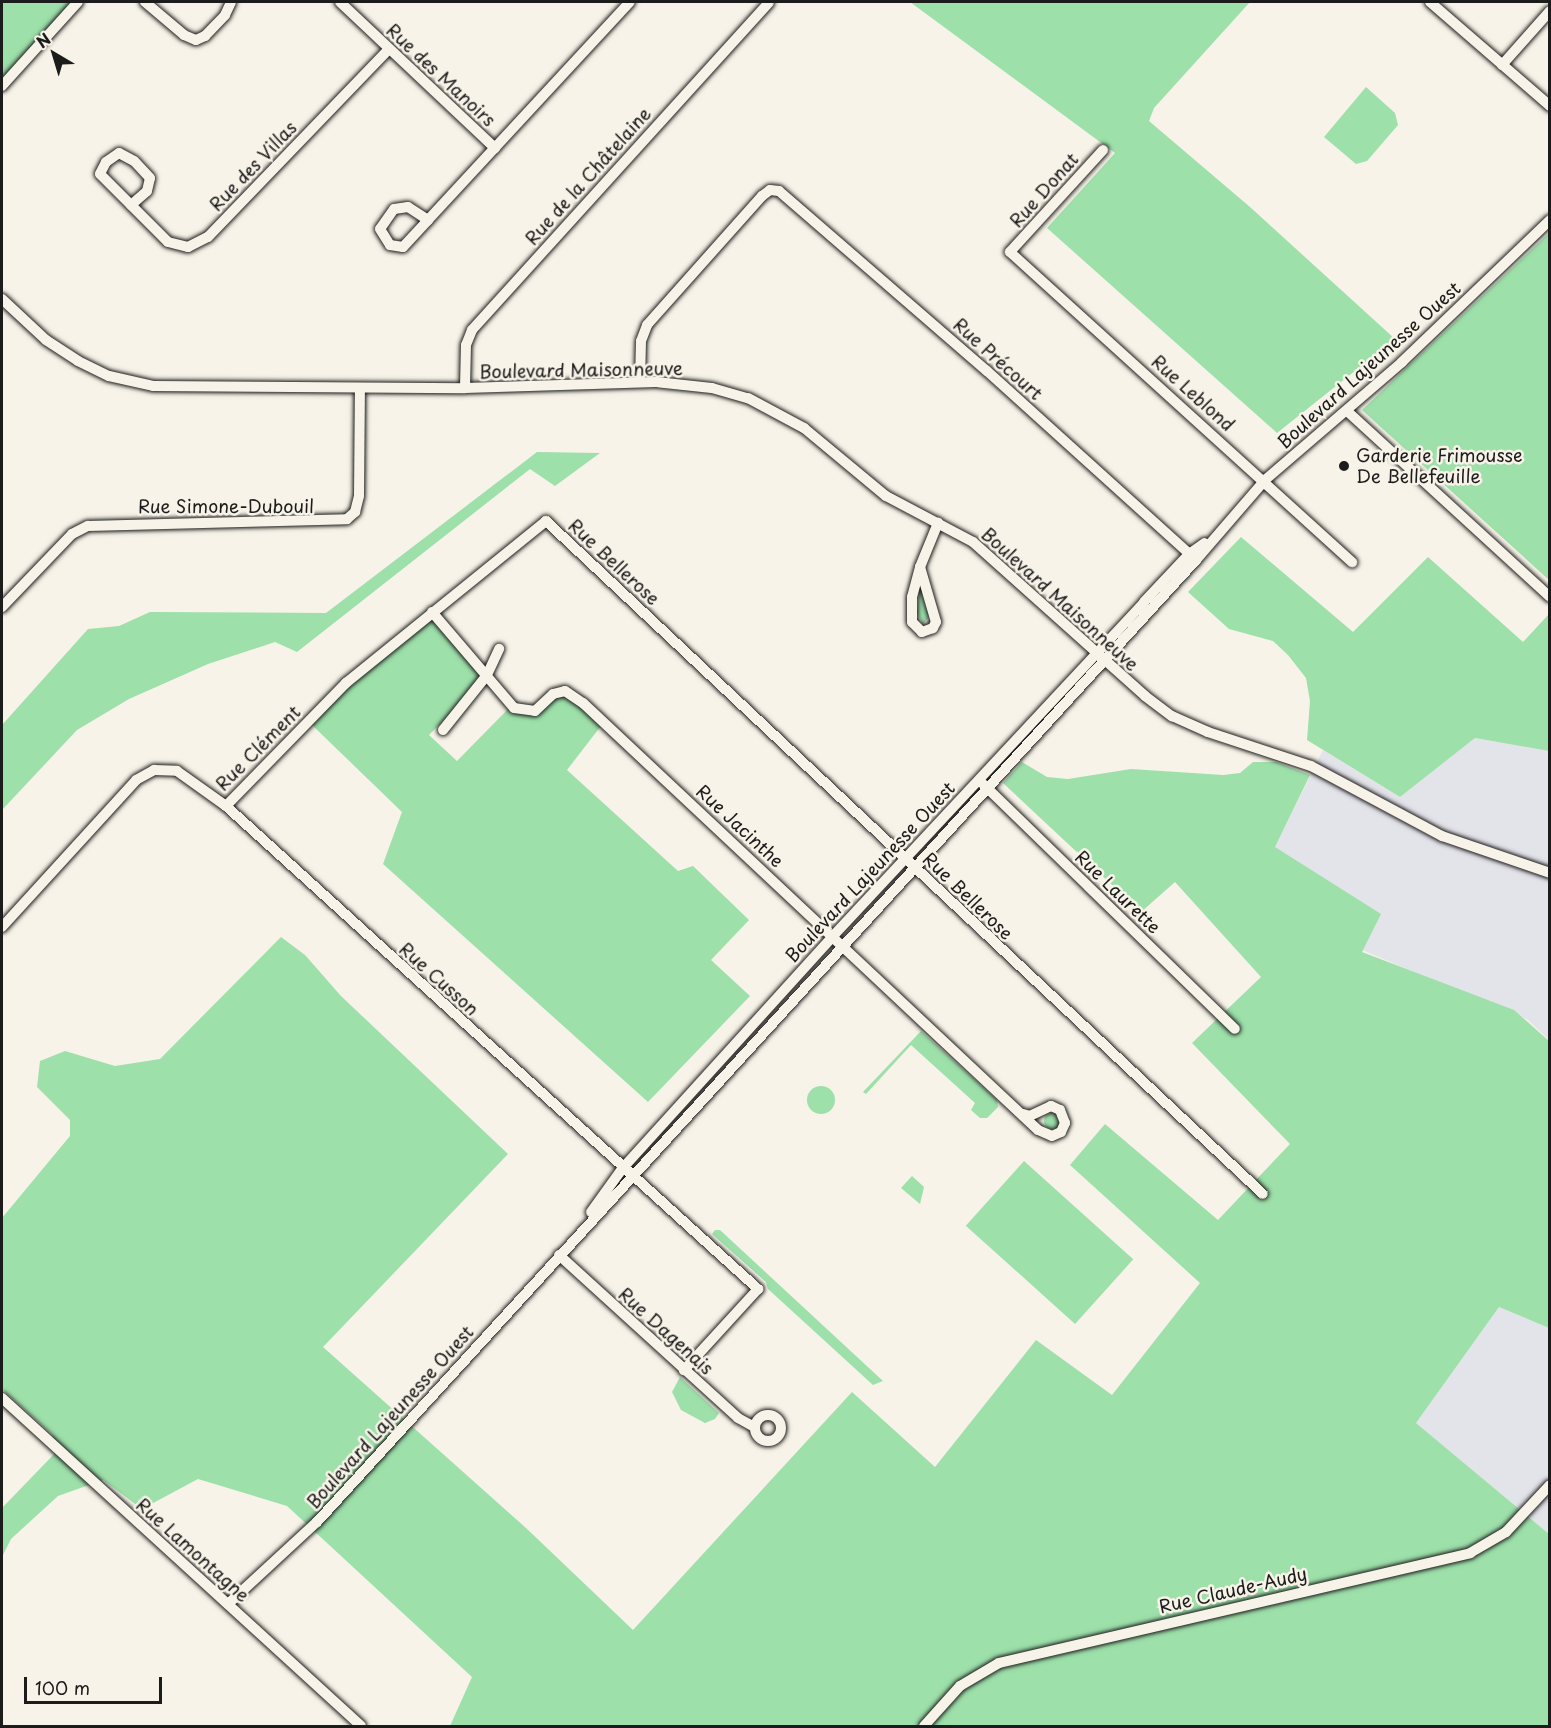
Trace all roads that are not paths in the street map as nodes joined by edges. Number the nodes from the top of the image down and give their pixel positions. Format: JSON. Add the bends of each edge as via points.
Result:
{"nodes":[{"id":1,"x":78,"y":2,"type":"edge"},
{"id":2,"x":145,"y":2,"type":"edge"},
{"id":3,"x":231,"y":2,"type":"edge"},
{"id":4,"x":340,"y":2,"type":"edge"},
{"id":5,"x":630,"y":2,"type":"edge"},
{"id":6,"x":769,"y":2,"type":"edge"},
{"id":7,"x":1430,"y":2,"type":"edge"},
{"id":8,"x":1550,"y":11,"type":"edge"},
{"id":9,"x":389,"y":49,"type":"junction"},
{"id":10,"x":1502,"y":65,"type":"junction"},
{"id":11,"x":2,"y":86,"type":"edge"},
{"id":12,"x":1550,"y":106,"type":"edge"},
{"id":13,"x":495,"y":148,"type":"junction"},
{"id":14,"x":1103,"y":150,"type":"dead end"},
{"id":15,"x":131,"y":205,"type":"junction"},
{"id":16,"x":428,"y":220,"type":"dead end"},
{"id":17,"x":1550,"y":220,"type":"edge"},
{"id":18,"x":1010,"y":252,"type":"joint"},
{"id":19,"x":2,"y":299,"type":"edge"},
{"id":20,"x":640,"y":382,"type":"junction"},
{"id":21,"x":465,"y":388,"type":"junction"},
{"id":22,"x":360,"y":389,"type":"junction"},
{"id":23,"x":1347,"y":411,"type":"junction"},
{"id":24,"x":1265,"y":480,"type":"junction"},
{"id":25,"x":546,"y":521,"type":"joint"},
{"id":26,"x":938,"y":523,"type":"junction"},
{"id":27,"x":1193,"y":557,"type":"junction"},
{"id":28,"x":1352,"y":562,"type":"dead end"},
{"id":29,"x":920,"y":567,"type":"junction"},
{"id":30,"x":1550,"y":597,"type":"edge"},
{"id":31,"x":2,"y":607,"type":"edge"},
{"id":32,"x":432,"y":612,"type":"junction"},
{"id":33,"x":499,"y":649,"type":"dead end"},
{"id":34,"x":1102,"y":655,"type":"junction"},
{"id":35,"x":486,"y":676,"type":"junction"},
{"id":36,"x":443,"y":730,"type":"dead end"},
{"id":37,"x":982,"y":783,"type":"junction"},
{"id":38,"x":225,"y":806,"type":"junction"},
{"id":39,"x":905,"y":858,"type":"junction"},
{"id":40,"x":912,"y":868,"type":"junction"},
{"id":41,"x":1550,"y":873,"type":"edge"},
{"id":42,"x":2,"y":927,"type":"edge"},
{"id":43,"x":834,"y":935,"type":"junction"},
{"id":44,"x":842,"y":946,"type":"junction"},
{"id":45,"x":1235,"y":1029,"type":"dead end"},
{"id":46,"x":1023,"y":1114,"type":"dead end"},
{"id":47,"x":627,"y":1173,"type":"junction"},
{"id":48,"x":1263,"y":1194,"type":"dead end"},
{"id":49,"x":559,"y":1255,"type":"junction"},
{"id":50,"x":684,"y":1370,"type":"junction"},
{"id":51,"x":2,"y":1398,"type":"edge"},
{"id":52,"x":754,"y":1427,"type":"dead end"},
{"id":53,"x":1550,"y":1485,"type":"edge"},
{"id":54,"x":228,"y":1604,"type":"junction"},
{"id":55,"x":362,"y":1726,"type":"edge"},
{"id":56,"x":924,"y":1726,"type":"edge"}],
"edges":[{"from":1,"to":11,"type":"street"},
{"from":2,"to":3,"type":"street","via":[[184,35],[196,40],[225,15]]},
{"from":4,"to":9,"type":"street","name":"Rue des Manoirs"},
{"from":5,"to":13,"type":"street"},
{"from":6,"to":21,"type":"street","name":"Rue de la Châtelaine","via":[[472,330],[466,345]]},
{"from":7,"to":10,"type":"street"},
{"from":8,"to":10,"type":"street"},
{"from":9,"to":13,"type":"street","name":"Rue des Manoirs"},
{"from":9,"to":15,"type":"street","name":"Rue des Villas","via":[[208,237],[188,247],[168,242]]},
{"from":10,"to":12,"type":"street"},
{"from":13,"to":16,"type":"street"},
{"from":14,"to":18,"type":"street","name":"Rue Donat"},
{"from":15,"to":15,"type":"street","name":"Rue des Villas","via":[[100,174],[106,162],[119,153],[134,161],[150,178],[147,191]]},
{"from":17,"to":23,"type":"street","name":"Boulevard Lajeunesse Ouest"},
{"from":18,"to":24,"type":"street","name":"Rue Leblond"},
{"from":19,"to":22,"type":"street","name":"Boulevard Maisonneuve","via":[[56,348],[124,381],[176,388]]},
{"from":20,"to":21,"type":"street","name":"Boulevard Maisonneuve"},
{"from":20,"to":26,"type":"street","name":"Boulevard Maisonneuve","via":[[712,388],[767,406],[804,428],[886,496]]},
{"from":20,"to":27,"type":"street","name":"Rue Précourt","via":[[641,341],[647,325],[762,196],[773,190],[786,196],[943,333]]},
{"from":21,"to":22,"type":"street","name":"Boulevard Maisonneuve"},
{"from":22,"to":31,"type":"street","name":"Rue Simone-Dubouil","via":[[359,496],[355,512],[347,519],[88,525],[72,534]]},
{"from":23,"to":24,"type":"street","name":"Boulevard Lajeunesse Ouest"},
{"from":23,"to":30,"type":"street"},
{"from":24,"to":27,"type":"street","name":"Boulevard Lajeunesse Ouest"},
{"from":24,"to":28,"type":"street","name":"Rue Leblond"},
{"from":25,"to":32,"type":"street","name":"Rue Clément"},
{"from":25,"to":39,"type":"street","name":"Rue Bellerose"},
{"from":26,"to":29,"type":"street"},
{"from":26,"to":34,"type":"street","name":"Boulevard Maisonneuve","via":[[980,547]]},
{"from":27,"to":34,"type":"street","name":"Boulevard Lajeunesse Ouest"},
{"from":29,"to":29,"type":"street","via":[[911,614],[914,626],[922,632],[933,628],[936,622]]},
{"from":32,"to":35,"type":"street","name":"Rue Jacinthe"},
{"from":32,"to":38,"type":"street","name":"Rue Clément","via":[[346,683]]},
{"from":33,"to":35,"type":"street"},
{"from":34,"to":37,"type":"street","name":"Boulevard Lajeunesse Ouest"},
{"from":34,"to":41,"type":"street","name":"Boulevard Maisonneuve","via":[[1150,701],[1181,721],[1294,759],[1442,836]]},
{"from":35,"to":36,"type":"street"},
{"from":35,"to":43,"type":"street","name":"Rue Jacinthe","via":[[514,708],[535,711],[553,694],[565,691],[583,703]]},
{"from":37,"to":39,"type":"street","name":"Boulevard Lajeunesse Ouest"},
{"from":37,"to":40,"type":"street","name":"Boulevard Lajeunesse Ouest"},
{"from":37,"to":45,"type":"street","name":"Rue Laurette"},
{"from":38,"to":42,"type":"street","name":"Rue Clément","via":[[177,771],[154,770],[136,780]]},
{"from":38,"to":47,"type":"street","name":"Rue Cusson"},
{"from":39,"to":40,"type":"street","name":"Rue Bellerose"},
{"from":39,"to":43,"type":"street","name":"Boulevard Lajeunesse Ouest"},
{"from":40,"to":44,"type":"street","name":"Boulevard Lajeunesse Ouest"},
{"from":40,"to":48,"type":"street","name":"Rue Bellerose"},
{"from":43,"to":44,"type":"street","name":"Rue Jacinthe"},
{"from":43,"to":47,"type":"street","name":"Boulevard Lajeunesse Ouest"},
{"from":44,"to":46,"type":"street","name":"Rue Jacinthe"},
{"from":44,"to":47,"type":"street","name":"Boulevard Lajeunesse Ouest"},
{"from":47,"to":49,"type":"street","name":"Boulevard Lajeunesse Ouest"},
{"from":47,"to":50,"type":"street","name":"Rue Cusson","via":[[758,1289]]},
{"from":49,"to":50,"type":"street","name":"Rue Dagenais"},
{"from":49,"to":54,"type":"street","name":"Boulevard Lajeunesse Ouest","via":[[317,1522]]},
{"from":50,"to":52,"type":"street","name":"Rue Dagenais","via":[[738,1418]]},
{"from":51,"to":54,"type":"street","name":"Rue Lamontagne"},
{"from":53,"to":56,"type":"street","name":"Rue Claude-Audy","via":[[1506,1532],[1470,1553],[999,1662],[960,1686]]},
{"from":54,"to":55,"type":"street","name":"Rue Lamontagne"}]}
